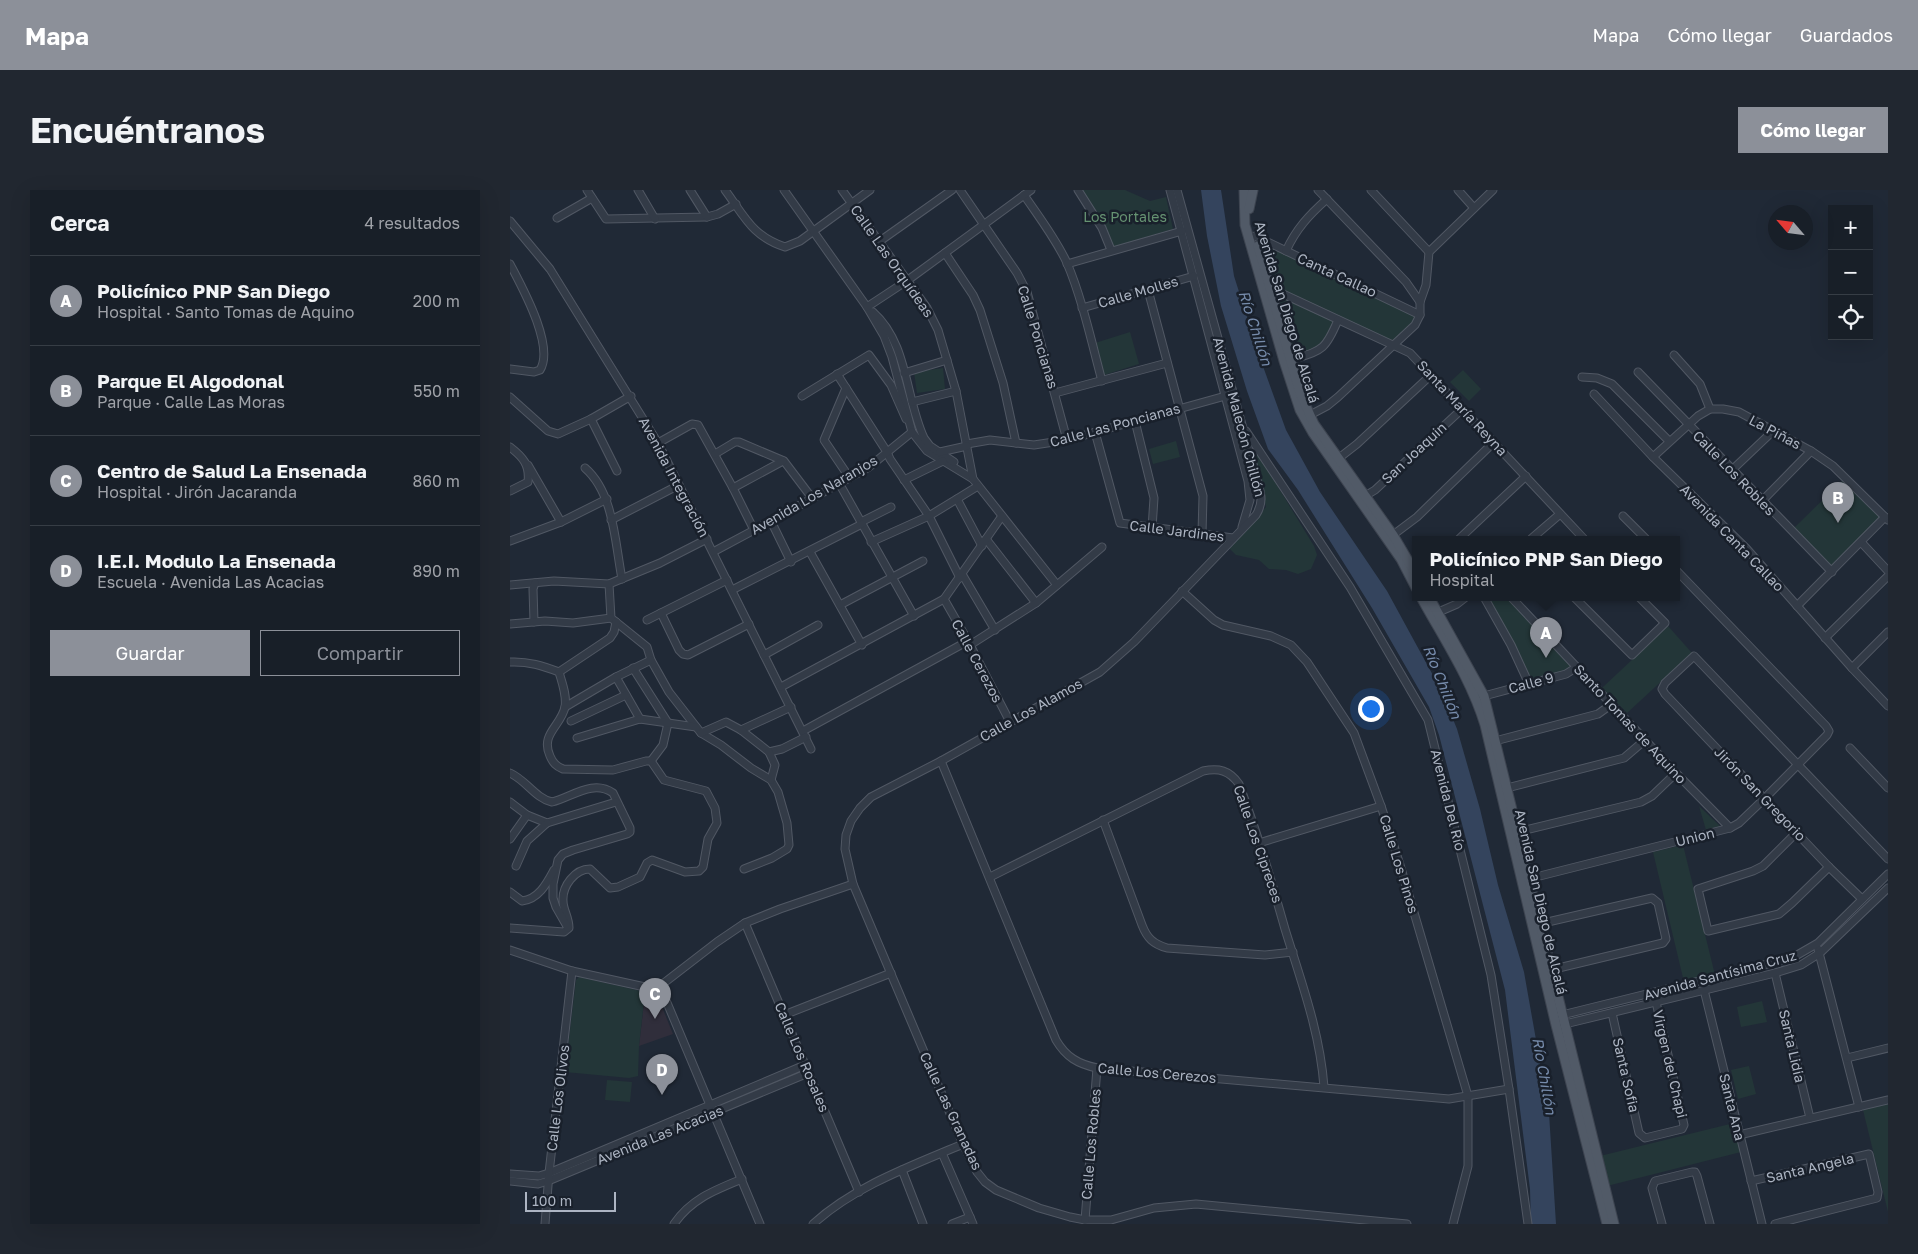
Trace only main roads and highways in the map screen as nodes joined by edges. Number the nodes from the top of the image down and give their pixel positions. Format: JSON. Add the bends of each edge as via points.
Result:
{"nodes":[{"id":1,"x":1244,"y":190,"type":"edge"},
{"id":2,"x":1253,"y":190,"type":"edge"},
{"id":3,"x":1266,"y":286,"type":"junction"},
{"id":4,"x":1412,"y":566,"type":"edge"},
{"id":5,"x":1412,"y":580,"type":"edge"},
{"id":6,"x":1424,"y":601,"type":"edge"},
{"id":7,"x":1430,"y":601,"type":"edge"},
{"id":8,"x":1434,"y":614,"type":"junction"},
{"id":9,"x":1503,"y":788,"type":"junction"},
{"id":10,"x":1514,"y":833,"type":"junction"},
{"id":11,"x":1547,"y":971,"type":"junction"},
{"id":12,"x":1598,"y":1170,"type":"junction"},
{"id":13,"x":1607,"y":1224,"type":"edge"},
{"id":14,"x":1614,"y":1224,"type":"edge"}],
"edges":[{"from":1,"to":3,"type":"main road","name":"Avenida San Diego de Alcalá","via":[[1246,225]]},
{"from":2,"to":3,"type":"main road","name":"Avenida San Diego de Alcalá","via":[[1249,214]]},
{"from":3,"to":4,"type":"main road","name":"Avenida San Diego de Alcalá","via":[[1300,393],[1314,424]]},
{"from":3,"to":5,"type":"main road","name":"Avenida San Diego de Alcalá","via":[[1296,397],[1307,424],[1401,559]]},
{"from":6,"to":8,"type":"main road","name":"Avenida San Diego de Alcalá"},
{"from":7,"to":8,"type":"main road","name":"Avenida San Diego de Alcalá"},
{"from":8,"to":9,"type":"main road","name":"Avenida San Diego de Alcalá","via":[[1474,694]]},
{"from":8,"to":9,"type":"main road","name":"Avenida San Diego de Alcalá","via":[[1484,696]]},
{"from":9,"to":10,"type":"main road","name":"Avenida San Diego de Alcalá"},
{"from":10,"to":11,"type":"main road","name":"Avenida San Diego de Alcalá"},
{"from":10,"to":11,"type":"main road","name":"Avenida San Diego de Alcalá","via":[[1539,924]]},
{"from":11,"to":12,"type":"main road","name":"Avenida San Diego de Alcalá"},
{"from":12,"to":13,"type":"main road","name":"Avenida San Diego de Alcalá"},
{"from":12,"to":14,"type":"main road","name":"Avenida San Diego de Alcalá"}]}
